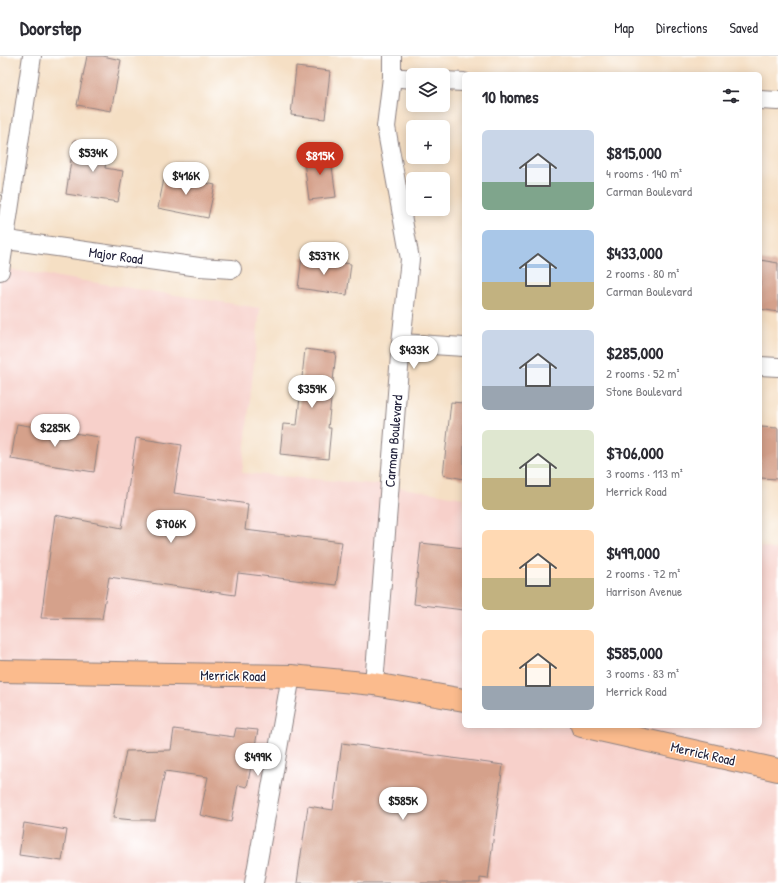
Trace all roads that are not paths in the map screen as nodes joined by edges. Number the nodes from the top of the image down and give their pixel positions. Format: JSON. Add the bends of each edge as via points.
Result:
{"nodes":[{"id":1,"x":32,"y":56,"type":"edge"},
{"id":2,"x":392,"y":56,"type":"edge"},
{"id":3,"x":392,"y":78,"type":"junction"},
{"id":4,"x":406,"y":79,"type":"edge"},
{"id":5,"x":450,"y":81,"type":"edge"},
{"id":6,"x":462,"y":82,"type":"edge"},
{"id":7,"x":762,"y":100,"type":"edge"},
{"id":8,"x":778,"y":101,"type":"edge"},
{"id":9,"x":2,"y":239,"type":"edge"},
{"id":10,"x":232,"y":269,"type":"dead end"},
{"id":11,"x":0,"y":271,"type":"edge"},
{"id":12,"x":401,"y":343,"type":"junction"},
{"id":13,"x":462,"y":347,"type":"edge"},
{"id":14,"x":762,"y":366,"type":"edge"},
{"id":15,"x":778,"y":367,"type":"edge"},
{"id":16,"x":0,"y":671,"type":"edge"},
{"id":17,"x":291,"y":676,"type":"junction"},
{"id":18,"x":374,"y":684,"type":"junction"},
{"id":19,"x":462,"y":700,"type":"edge"},
{"id":20,"x":591,"y":728,"type":"edge"},
{"id":21,"x":778,"y":770,"type":"edge"},
{"id":22,"x":254,"y":883,"type":"edge"}],
"edges":[{"from":1,"to":9,"type":"street"},
{"from":2,"to":3,"type":"street","name":"Carman Boulevard"},
{"from":3,"to":4,"type":"street"},
{"from":3,"to":12,"type":"street","name":"Carman Boulevard","via":[[386,128],[410,259]]},
{"from":5,"to":6,"type":"street"},
{"from":7,"to":8,"type":"street"},
{"from":9,"to":10,"type":"street","name":"Major Road","via":[[199,267]]},
{"from":9,"to":11,"type":"street"},
{"from":12,"to":13,"type":"street"},
{"from":12,"to":18,"type":"street","name":"Carman Boulevard"},
{"from":14,"to":15,"type":"street"},
{"from":16,"to":17,"type":"main road","name":"Merrick Road"},
{"from":17,"to":18,"type":"main road","name":"Merrick Road"},
{"from":17,"to":22,"type":"street"},
{"from":18,"to":19,"type":"main road","name":"Merrick Road"},
{"from":20,"to":21,"type":"main road","name":"Merrick Road"}]}
